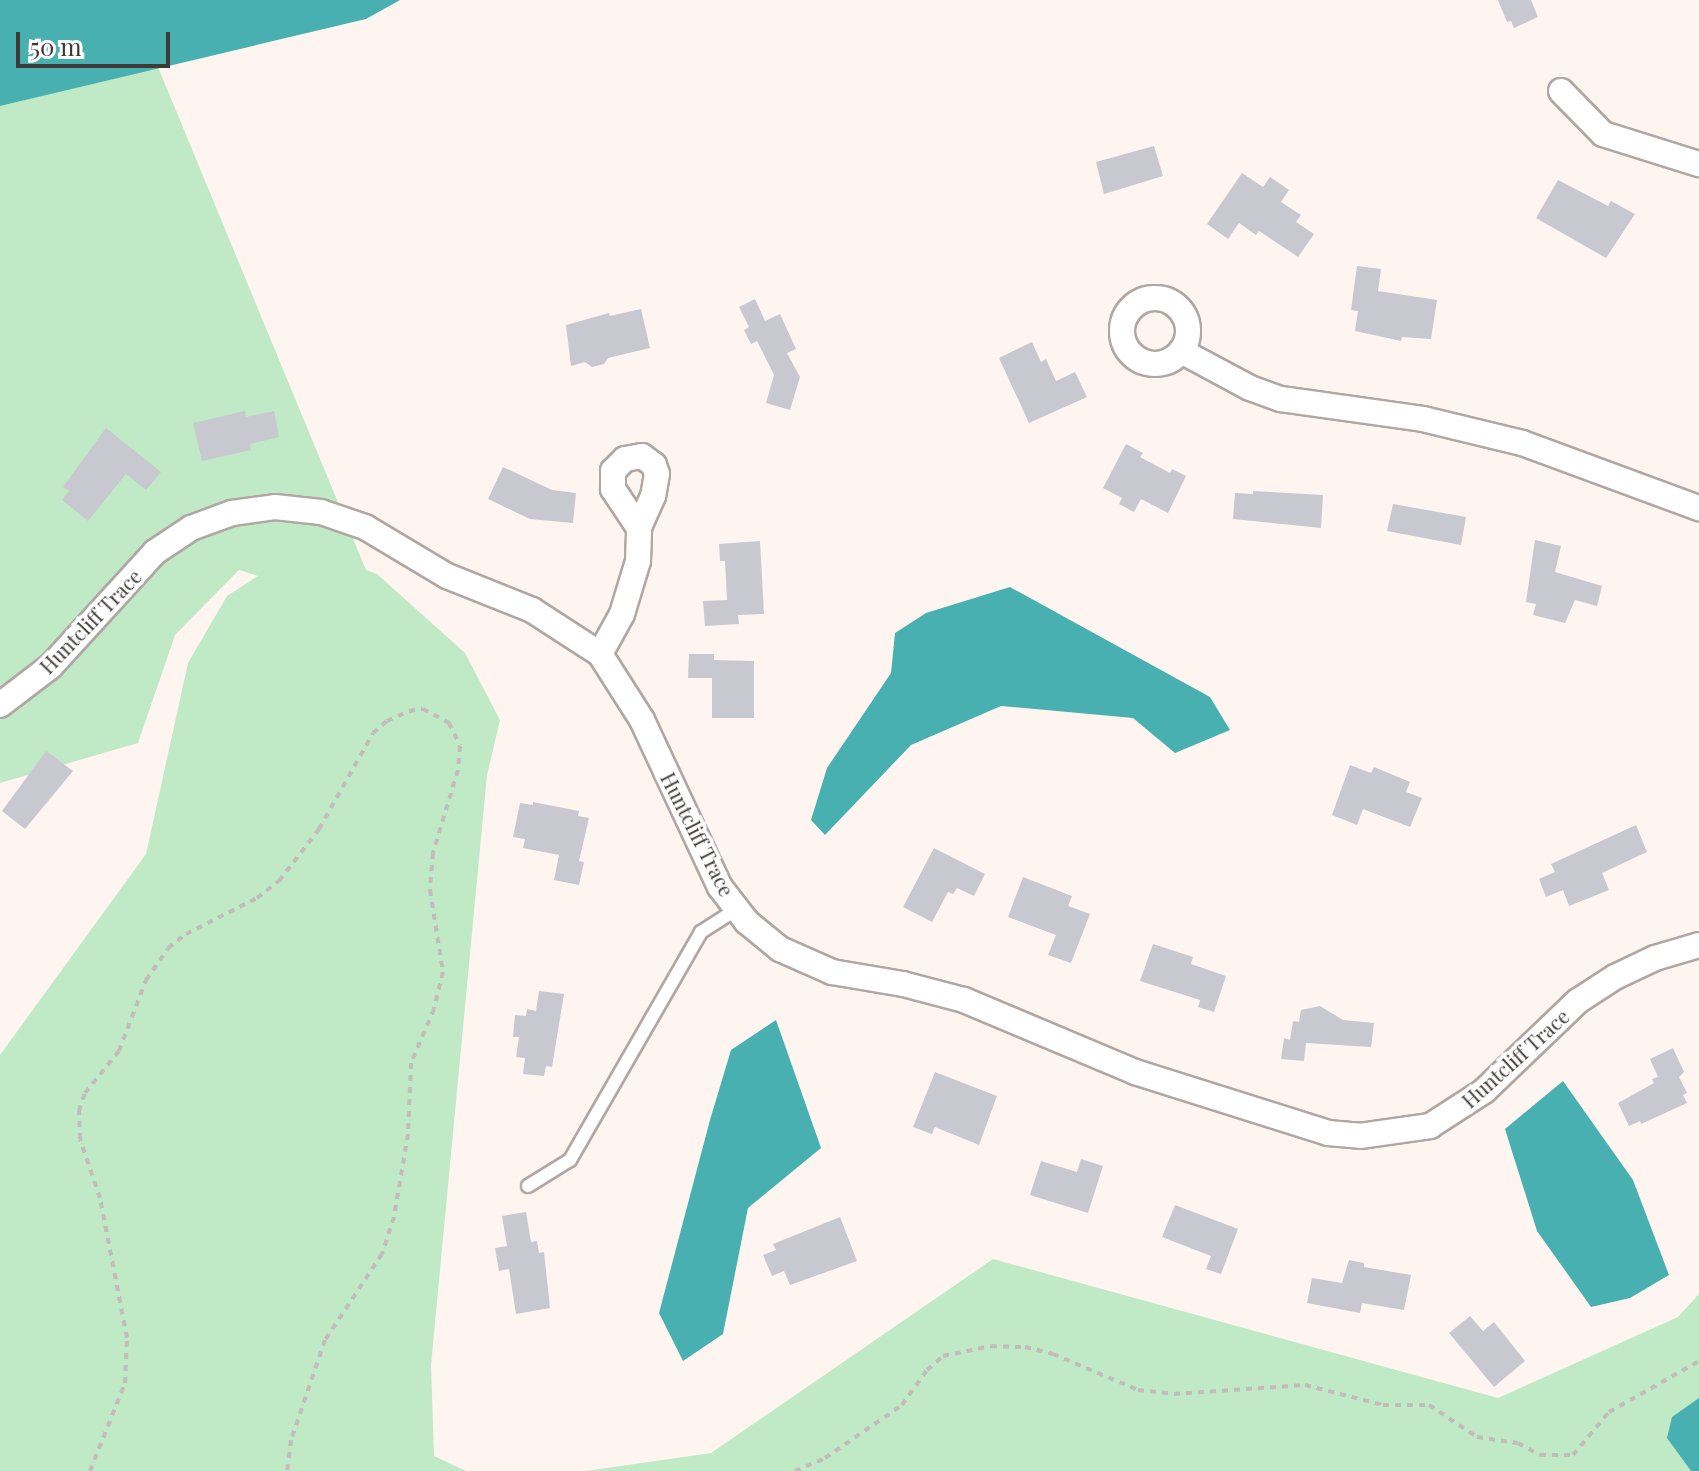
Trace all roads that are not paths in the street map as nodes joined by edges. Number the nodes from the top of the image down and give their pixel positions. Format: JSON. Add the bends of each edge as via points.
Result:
{"nodes":[{"id":1,"x":1561,"y":91,"type":"dead end"},
{"id":2,"x":1699,"y":164,"type":"edge"},
{"id":3,"x":1181,"y":351,"type":"dead end"},
{"id":4,"x":1699,"y":508,"type":"edge"},
{"id":5,"x":639,"y":528,"type":"dead end"},
{"id":6,"x":600,"y":654,"type":"junction"},
{"id":7,"x":0,"y":705,"type":"edge"},
{"id":8,"x":737,"y":909,"type":"junction"},
{"id":9,"x":1699,"y":945,"type":"edge"},
{"id":10,"x":528,"y":1186,"type":"dead end"}],
"edges":[{"from":1,"to":2,"type":"street","via":[[1603,134]]},
{"from":3,"to":4,"type":"street","via":[[1281,399],[1423,419],[1522,443]]},
{"from":5,"to":6,"type":"street","via":[[630,594]]},
{"from":6,"to":7,"type":"street","name":"Huntcliff Trace","via":[[532,610],[447,576],[365,527],[321,512],[275,507],[232,513],[191,528],[155,552],[51,666]]},
{"from":6,"to":8,"type":"street","name":"Huntcliff Trace","via":[[642,720],[720,887]]},
{"from":8,"to":9,"type":"street","name":"Huntcliff Trace","via":[[780,949],[832,972],[964,1000],[1135,1072],[1328,1133],[1360,1136],[1430,1126],[1484,1091],[1578,1001],[1655,958]]},
{"from":8,"to":10,"type":"lane","via":[[701,932],[570,1160]]}]}
